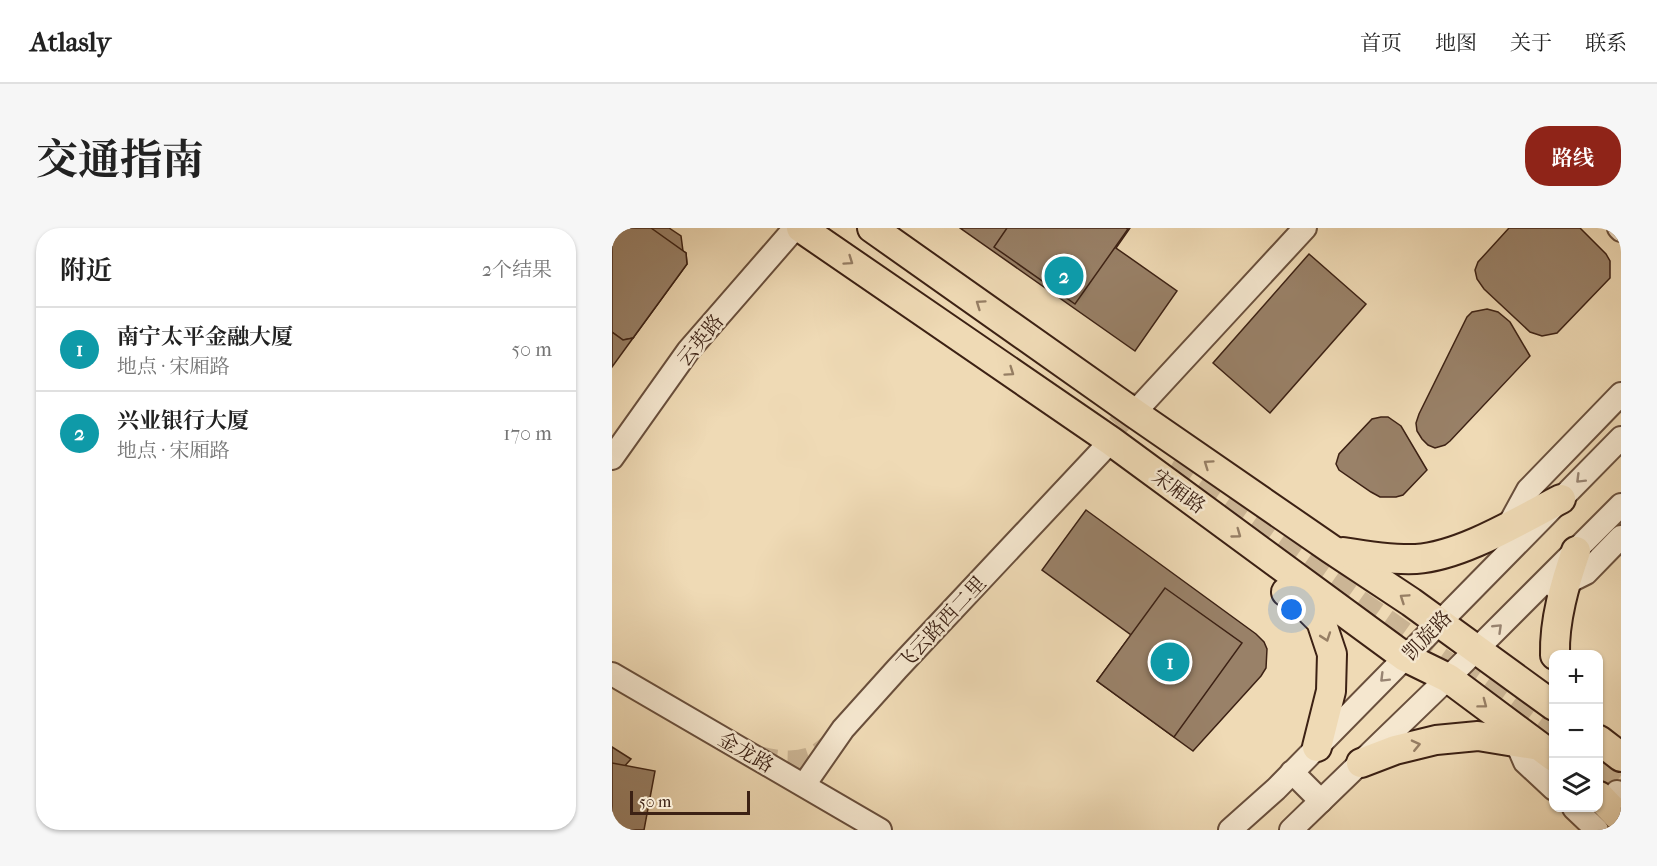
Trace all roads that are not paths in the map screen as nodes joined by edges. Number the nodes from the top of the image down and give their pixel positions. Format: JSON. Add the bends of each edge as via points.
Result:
{"nodes":[{"id":1,"x":795,"y":228,"type":"edge"},
{"id":2,"x":801,"y":228,"type":"edge"},
{"id":3,"x":872,"y":228,"type":"edge"},
{"id":4,"x":1305,"y":228,"type":"edge"},
{"id":5,"x":1621,"y":394,"type":"edge"},
{"id":6,"x":1134,"y":413,"type":"junction"},
{"id":7,"x":1621,"y":438,"type":"edge"},
{"id":8,"x":1111,"y":441,"type":"junction"},
{"id":9,"x":612,"y":458,"type":"edge"},
{"id":10,"x":1167,"y":482,"type":"junction"},
{"id":11,"x":1561,"y":499,"type":"junction"},
{"id":12,"x":1621,"y":505,"type":"edge"},
{"id":13,"x":1509,"y":525,"type":"junction"},
{"id":14,"x":1621,"y":537,"type":"edge"},
{"id":15,"x":1331,"y":549,"type":"junction"},
{"id":16,"x":1576,"y":551,"type":"junction"},
{"id":17,"x":1566,"y":583,"type":"junction"},
{"id":18,"x":1477,"y":584,"type":"junction"},
{"id":19,"x":1520,"y":606,"type":"junction"},
{"id":20,"x":1438,"y":624,"type":"junction"},
{"id":21,"x":1475,"y":650,"type":"junction"},
{"id":22,"x":1556,"y":650,"type":"edge"},
{"id":23,"x":1405,"y":657,"type":"junction"},
{"id":24,"x":612,"y":674,"type":"edge"},
{"id":25,"x":1448,"y":678,"type":"junction"},
{"id":26,"x":1551,"y":704,"type":"edge"},
{"id":27,"x":1529,"y":743,"type":"edge"},
{"id":28,"x":1603,"y":743,"type":"edge"},
{"id":29,"x":1317,"y":747,"type":"junction"},
{"id":30,"x":1621,"y":757,"type":"edge"},
{"id":31,"x":1361,"y":762,"type":"junction"},
{"id":32,"x":1292,"y":772,"type":"junction"},
{"id":33,"x":1549,"y":784,"type":"edge"},
{"id":34,"x":804,"y":785,"type":"junction"},
{"id":35,"x":1321,"y":801,"type":"junction"},
{"id":36,"x":1579,"y":812,"type":"edge"},
{"id":37,"x":880,"y":830,"type":"edge"},
{"id":38,"x":1230,"y":830,"type":"edge"},
{"id":39,"x":1291,"y":830,"type":"edge"},
{"id":40,"x":1597,"y":830,"type":"edge"}],
"edges":[{"from":1,"to":9,"type":"street","name":"云英路","via":[[688,351]]},
{"from":2,"to":8,"type":"main road","name":"宋厢路","one_way":true},
{"from":6,"to":3,"type":"main road","name":"宋厢路","one_way":true},
{"from":4,"to":6,"type":"street"},
{"from":5,"to":13,"type":"street","via":[[1528,490]]},
{"from":15,"to":6,"type":"main road","name":"宋厢路","one_way":true},
{"from":7,"to":11,"type":"street","name":"凯旋路","one_way":true},
{"from":8,"to":10,"type":"main road","name":"宋厢路"},
{"from":8,"to":34,"type":"street","name":"飞云路西二里","via":[[843,729]]},
{"from":10,"to":23,"type":"main road","name":"宋厢路","one_way":true},
{"from":10,"to":29,"type":"main road","one_way":true,"via":[[1201,531],[1321,621],[1332,663],[1331,692]]},
{"from":11,"to":13,"type":"main road"},
{"from":11,"to":18,"type":"street","name":"凯旋路"},
{"from":12,"to":16,"type":"street"},
{"from":13,"to":15,"type":"main road","via":[[1452,552],[1417,559],[1368,557]]},
{"from":13,"to":18,"type":"street"},
{"from":14,"to":17,"type":"street","via":[[1586,573]]},
{"from":20,"to":15,"type":"main road","name":"宋厢路","one_way":true},
{"from":16,"to":17,"type":"main road"},
{"from":16,"to":19,"type":"street"},
{"from":17,"to":19,"type":"street"},
{"from":17,"to":22,"type":"main road"},
{"from":18,"to":20,"type":"street","name":"凯旋路"},
{"from":21,"to":19,"type":"street","one_way":true},
{"from":20,"to":21,"type":"main road","name":"宋厢路"},
{"from":20,"to":23,"type":"street","name":"凯旋路"},
{"from":21,"to":25,"type":"street"},
{"from":21,"to":26,"type":"main road","name":"宋厢路"},
{"from":23,"to":25,"type":"main road","name":"宋厢路"},
{"from":23,"to":29,"type":"street","name":"凯旋路","one_way":true},
{"from":24,"to":34,"type":"street","name":"金龙路"},
{"from":25,"to":27,"type":"main road","name":"宋厢路","one_way":true},
{"from":25,"to":31,"type":"street"},
{"from":31,"to":27,"type":"main road","one_way":true,"via":[[1436,740],[1478,736]]},
{"from":27,"to":33,"type":"street","via":[[1525,762]]},
{"from":28,"to":30,"type":"main road"},
{"from":29,"to":32,"type":"street","name":"凯旋路"},
{"from":31,"to":35,"type":"street"},
{"from":32,"to":35,"type":"street"},
{"from":32,"to":38,"type":"street","name":"凯旋路"},
{"from":34,"to":37,"type":"street","name":"金龙路"},
{"from":35,"to":39,"type":"street"},
{"from":36,"to":40,"type":"street"}]}
